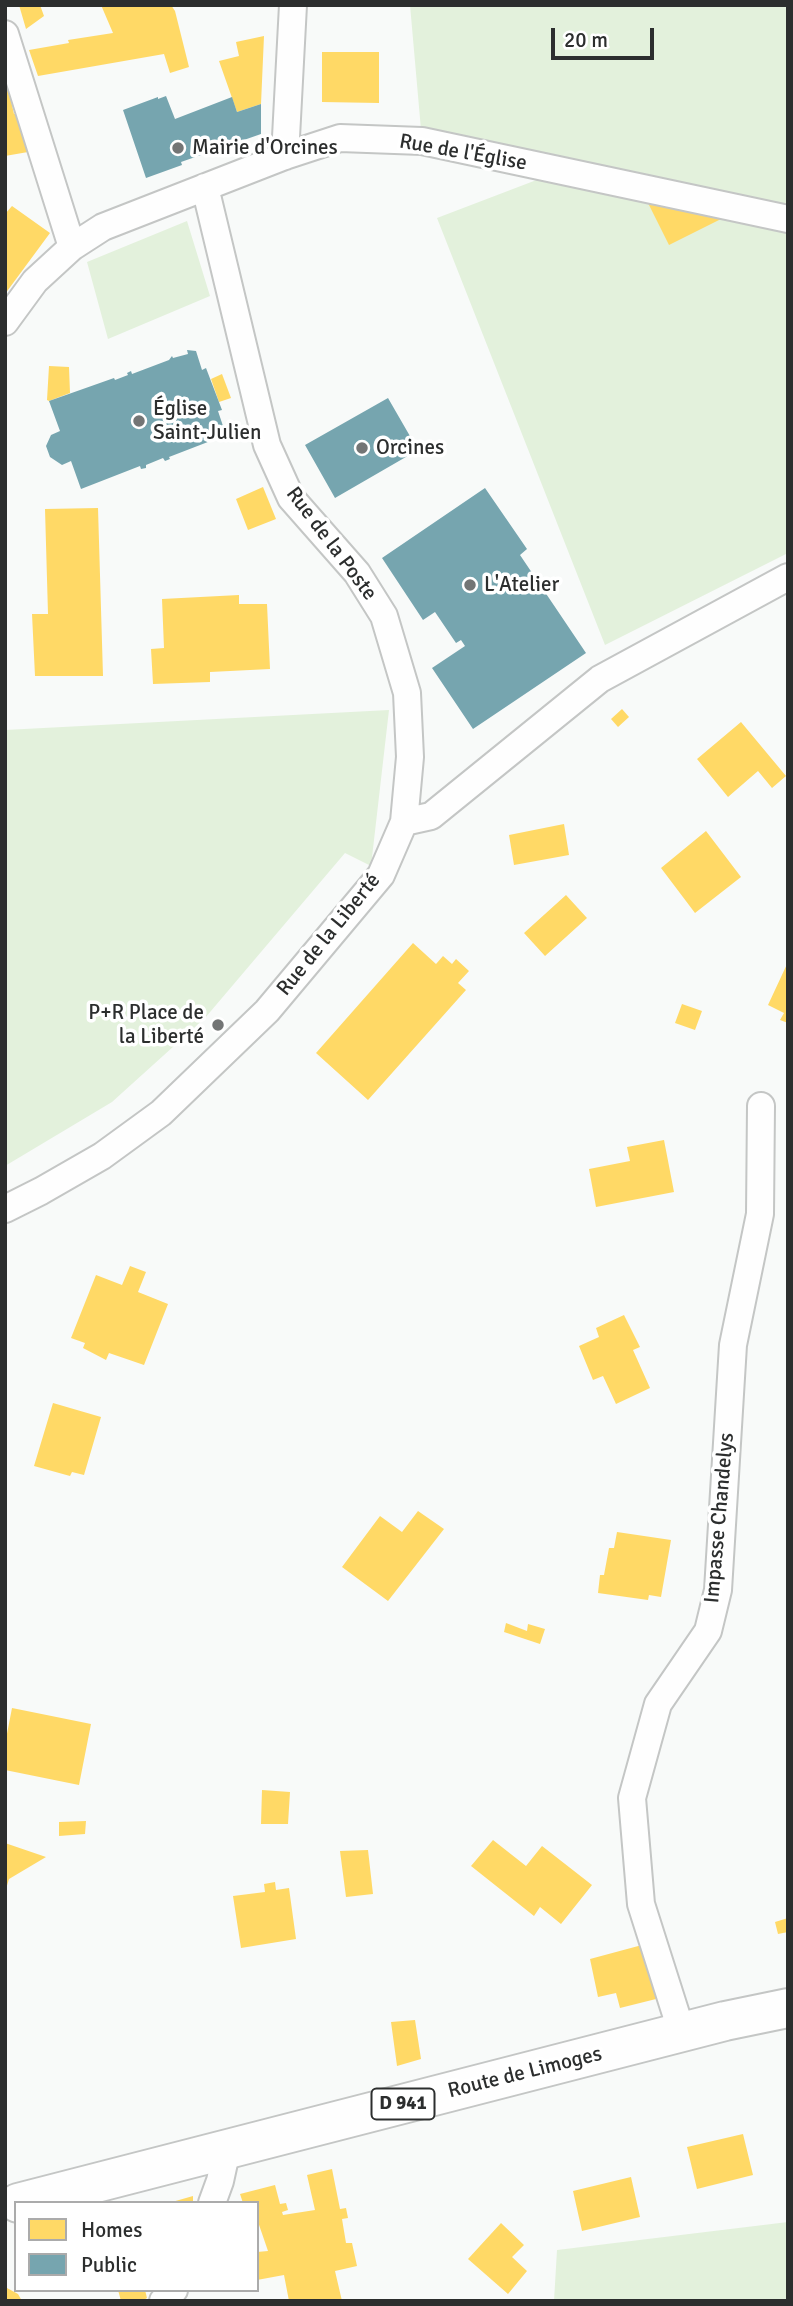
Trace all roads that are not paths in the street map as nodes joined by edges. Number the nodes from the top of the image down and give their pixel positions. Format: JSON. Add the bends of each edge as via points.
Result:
{"nodes":[{"id":1,"x":293,"y":5,"type":"edge"},
{"id":2,"x":5,"y":34,"type":"edge"},
{"id":3,"x":285,"y":156,"type":"junction"},
{"id":4,"x":205,"y":187,"type":"junction"},
{"id":5,"x":788,"y":219,"type":"edge"},
{"id":6,"x":72,"y":247,"type":"junction"},
{"id":7,"x":5,"y":323,"type":"edge"},
{"id":8,"x":788,"y":577,"type":"edge"},
{"id":9,"x":404,"y":822,"type":"junction"},
{"id":10,"x":761,"y":1106,"type":"dead end"},
{"id":11,"x":5,"y":1209,"type":"edge"},
{"id":12,"x":788,"y":2008,"type":"edge"},
{"id":13,"x":682,"y":2032,"type":"junction"},
{"id":14,"x":227,"y":2149,"type":"junction"},
{"id":15,"x":25,"y":2201,"type":"edge"},
{"id":16,"x":213,"y":2201,"type":"edge"}],
"edges":[{"from":1,"to":3,"type":"street"},
{"from":2,"to":6,"type":"street"},
{"from":3,"to":4,"type":"street","name":"Rue de l'Église"},
{"from":3,"to":5,"type":"street","name":"Rue de l'Église","via":[[340,138],[422,141]]},
{"from":4,"to":6,"type":"street","name":"Rue de l'Église","via":[[103,227]]},
{"from":4,"to":9,"type":"street","name":"Rue de la Poste","via":[[267,445],[291,498],[357,573],[384,616],[407,693],[410,757]]},
{"from":6,"to":7,"type":"street","name":"Rue de l'Église","via":[[35,281]]},
{"from":8,"to":9,"type":"street","via":[[600,679],[431,816]]},
{"from":9,"to":11,"type":"street","name":"Rue de la Liberté","via":[[381,875],[267,1011],[161,1113],[102,1156]]},
{"from":10,"to":13,"type":"street","name":"Impasse Chandelys","via":[[760,1214],[733,1345],[718,1590],[708,1631],[658,1704],[632,1798],[641,1904]]},
{"from":12,"to":13,"type":"main road","name":"Route de Limoges","number":"D 941"},
{"from":13,"to":14,"type":"main road","name":"Route de Limoges","number":"D 941"},
{"from":14,"to":15,"type":"main road","name":"Route de Limoges","number":"D 941"},
{"from":14,"to":16,"type":"street"}]}
